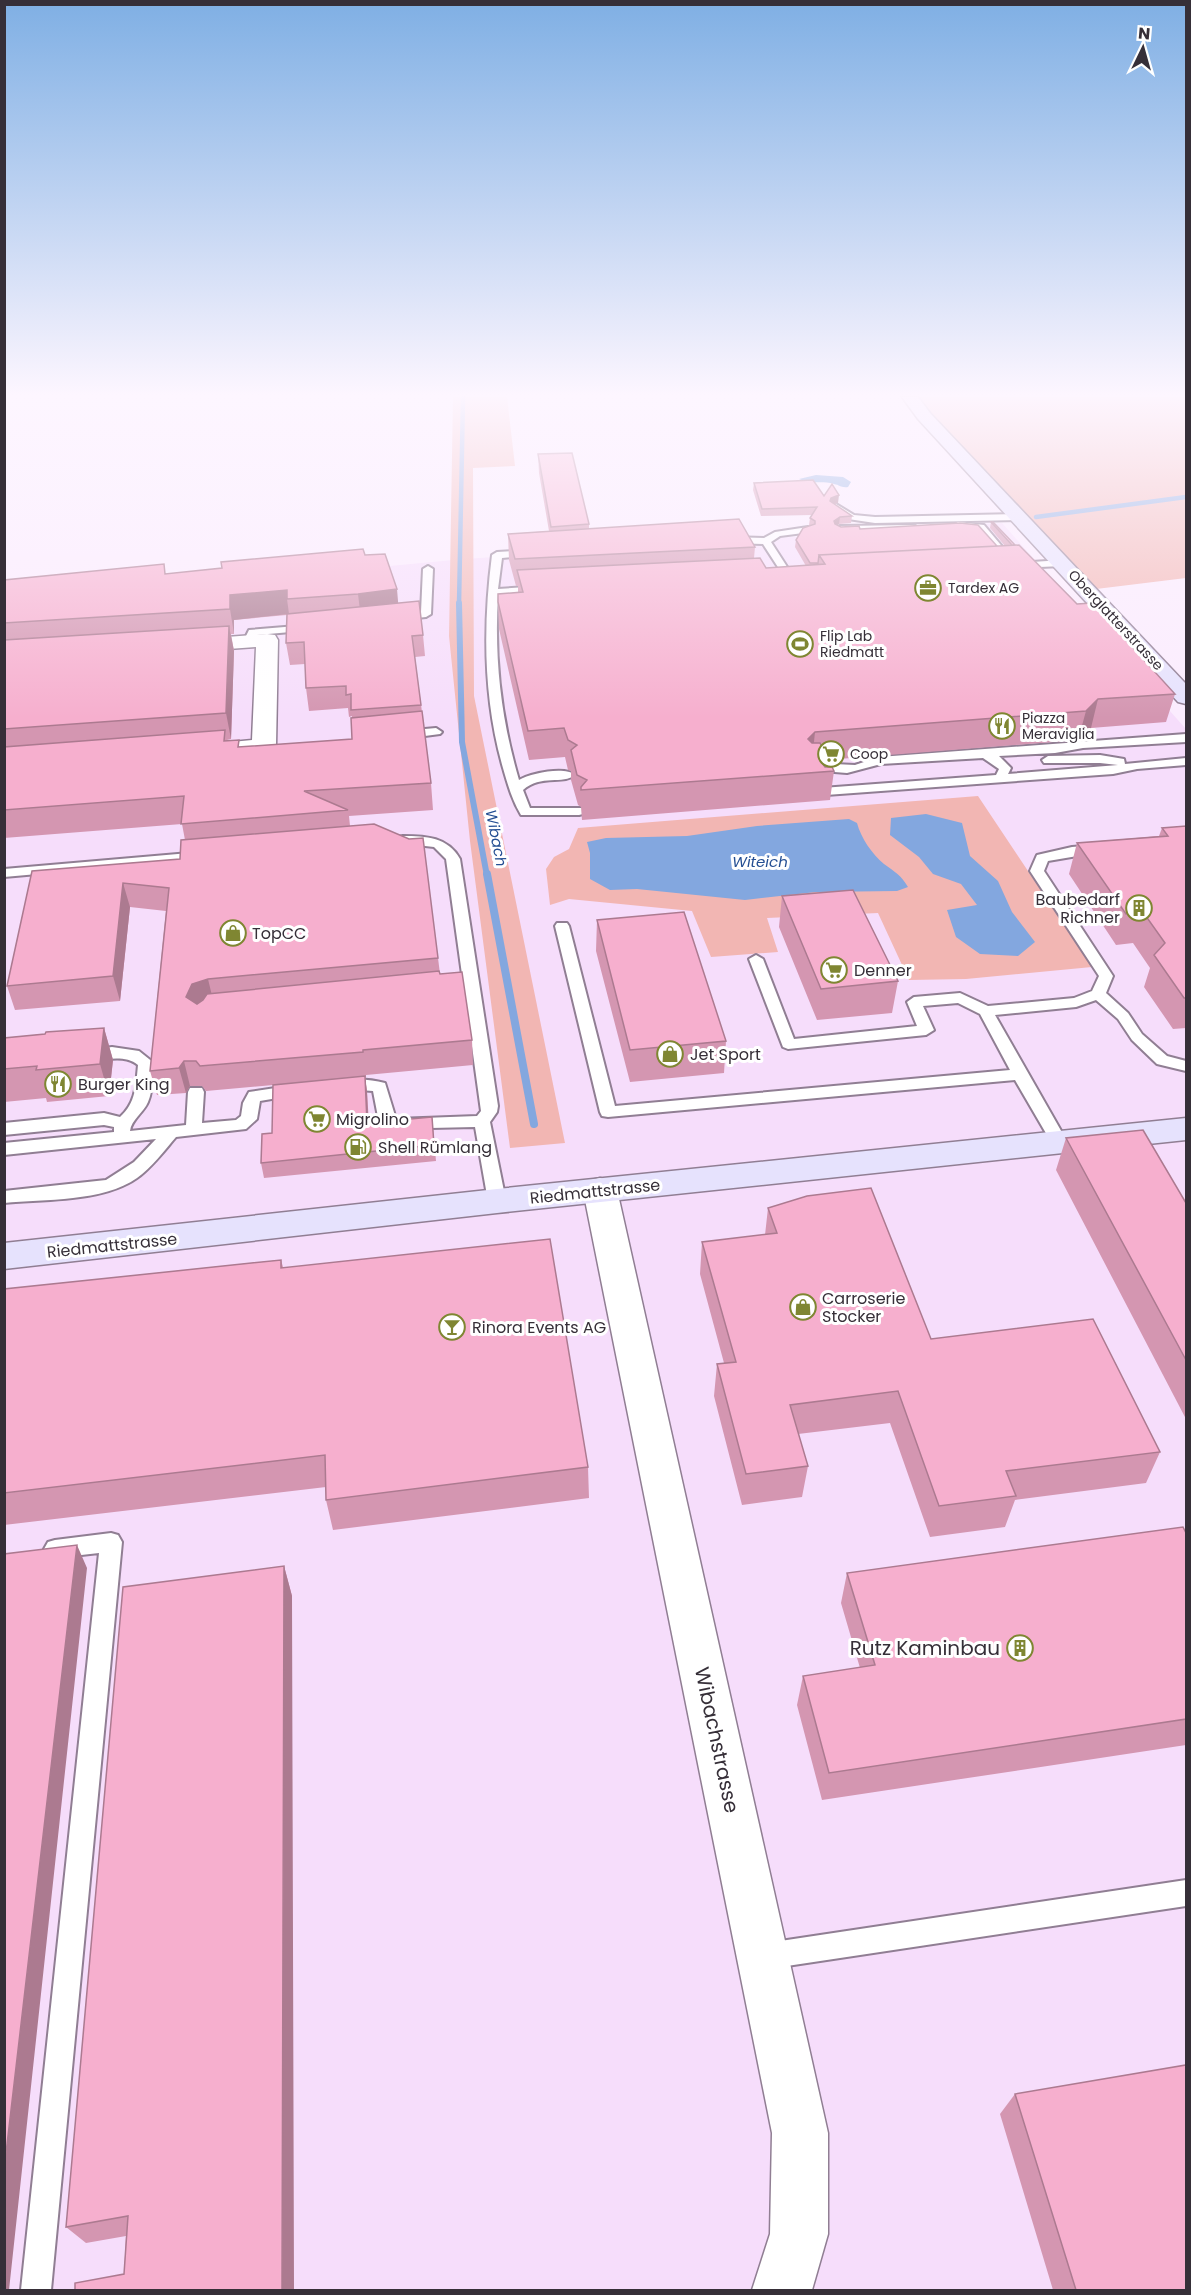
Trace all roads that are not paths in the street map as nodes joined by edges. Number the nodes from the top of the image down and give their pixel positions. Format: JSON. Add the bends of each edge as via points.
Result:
{"nodes":[{"id":1,"x":1009,"y":504,"type":"edge"},
{"id":2,"x":836,"y":507,"type":"edge"},
{"id":3,"x":1021,"y":517,"type":"junction"},
{"id":4,"x":840,"y":529,"type":"edge"},
{"id":5,"x":808,"y":530,"type":"edge"},
{"id":6,"x":719,"y":541,"type":"edge"},
{"id":7,"x":766,"y":541,"type":"junction"},
{"id":8,"x":543,"y":552,"type":"edge"},
{"id":9,"x":1063,"y":563,"type":"junction"},
{"id":10,"x":1014,"y":566,"type":"junction"},
{"id":11,"x":1002,"y":567,"type":"edge"},
{"id":12,"x":428,"y":569,"type":"dead end"},
{"id":13,"x":788,"y":576,"type":"junction"},
{"id":14,"x":800,"y":576,"type":"edge"},
{"id":15,"x":776,"y":577,"type":"edge"},
{"id":16,"x":550,"y":589,"type":"edge"},
{"id":17,"x":491,"y":592,"type":"junction"},
{"id":18,"x":394,"y":619,"type":"edge"},
{"id":19,"x":317,"y":627,"type":"edge"},
{"id":20,"x":248,"y":642,"type":"junction"},
{"id":21,"x":167,"y":647,"type":"edge"},
{"id":22,"x":1186,"y":697,"type":"edge"},
{"id":23,"x":436,"y":732,"type":"dead end"},
{"id":24,"x":390,"y":736,"type":"edge"},
{"id":25,"x":1186,"y":738,"type":"edge"},
{"id":26,"x":1130,"y":740,"type":"junction"},
{"id":27,"x":193,"y":751,"type":"edge"},
{"id":28,"x":985,"y":754,"type":"junction"},
{"id":29,"x":1068,"y":759,"type":"junction"},
{"id":30,"x":1186,"y":761,"type":"edge"},
{"id":31,"x":1008,"y":763,"type":"dead end"},
{"id":32,"x":1137,"y":765,"type":"junction"},
{"id":33,"x":813,"y":767,"type":"edge"},
{"id":34,"x":869,"y":769,"type":"junction"},
{"id":35,"x":569,"y":775,"type":"dead end"},
{"id":36,"x":1000,"y":778,"type":"junction"},
{"id":37,"x":883,"y":789,"type":"junction"},
{"id":38,"x":515,"y":790,"type":"junction"},
{"id":39,"x":579,"y":811,"type":"dead end"},
{"id":40,"x":389,"y":840,"type":"edge"},
{"id":41,"x":1107,"y":849,"type":"edge"},
{"id":42,"x":216,"y":855,"type":"edge"},
{"id":43,"x":4,"y":873,"type":"edge"},
{"id":44,"x":562,"y":926,"type":"dead end"},
{"id":45,"x":756,"y":959,"type":"dead end"},
{"id":46,"x":1098,"y":994,"type":"junction"},
{"id":47,"x":986,"y":1011,"type":"junction"},
{"id":48,"x":75,"y":1056,"type":"edge"},
{"id":49,"x":1186,"y":1066,"type":"edge"},
{"id":50,"x":1020,"y":1074,"type":"junction"},
{"id":51,"x":333,"y":1087,"type":"edge"},
{"id":52,"x":310,"y":1089,"type":"edge"},
{"id":53,"x":196,"y":1092,"type":"dead end"},
{"id":54,"x":482,"y":1121,"type":"junction"},
{"id":55,"x":4,"y":1129,"type":"edge"},
{"id":56,"x":1186,"y":1129,"type":"edge"},
{"id":57,"x":122,"y":1130,"type":"junction"},
{"id":58,"x":194,"y":1130,"type":"junction"},
{"id":59,"x":171,"y":1132,"type":"junction"},
{"id":60,"x":1060,"y":1143,"type":"junction"},
{"id":61,"x":4,"y":1149,"type":"edge"},
{"id":62,"x":600,"y":1190,"type":"junction"},
{"id":63,"x":4,"y":1197,"type":"edge"},
{"id":64,"x":497,"y":1201,"type":"junction"},
{"id":65,"x":4,"y":1256,"type":"edge"},
{"id":66,"x":28,"y":1552,"type":"edge"},
{"id":67,"x":1186,"y":1893,"type":"edge"},
{"id":68,"x":763,"y":1956,"type":"junction"},
{"id":69,"x":36,"y":2290,"type":"edge"},
{"id":70,"x":782,"y":2290,"type":"edge"}],
"edges":[{"from":1,"to":3,"type":"street","name":"Oberglatterstrasse"},
{"from":2,"to":3,"type":"lane","via":[[851,516],[875,520]]},
{"from":3,"to":9,"type":"street","name":"Oberglatterstrasse"},
{"from":4,"to":10,"type":"lane","via":[[981,527]]},
{"from":5,"to":7,"type":"lane","via":[[778,534]]},
{"from":6,"to":7,"type":"lane"},
{"from":7,"to":13,"type":"lane"},
{"from":8,"to":17,"type":"lane","via":[[496,555]]},
{"from":9,"to":10,"type":"lane"},
{"from":9,"to":22,"type":"street","name":"Oberglatterstrasse"},
{"from":10,"to":11,"type":"lane"},
{"from":12,"to":18,"type":"lane","via":[[426,614]]},
{"from":13,"to":14,"type":"lane"},
{"from":13,"to":15,"type":"lane"},
{"from":16,"to":17,"type":"lane"},
{"from":17,"to":38,"type":"lane","via":[[494,696]]},
{"from":19,"to":20,"type":"lane","via":[[253,632]]},
{"from":20,"to":21,"type":"street"},
{"from":20,"to":27,"type":"street","via":[[267,640],[269,745]]},
{"from":23,"to":24,"type":"lane"},
{"from":25,"to":26,"type":"lane"},
{"from":26,"to":28,"type":"lane"},
{"from":26,"to":29,"type":"lane","via":[[1112,751]]},
{"from":28,"to":34,"type":"lane","via":[[879,761]]},
{"from":28,"to":36,"type":"lane","via":[[1005,768]]},
{"from":29,"to":31,"type":"lane"},
{"from":29,"to":32,"type":"lane"},
{"from":30,"to":32,"type":"lane"},
{"from":32,"to":36,"type":"lane"},
{"from":33,"to":34,"type":"lane"},
{"from":34,"to":37,"type":"lane","via":[[872,780]]},
{"from":34,"to":37,"type":"lane","via":[[823,786]]},
{"from":35,"to":38,"type":"lane","via":[[534,776]]},
{"from":36,"to":37,"type":"lane"},
{"from":38,"to":39,"type":"lane","via":[[525,812]]},
{"from":40,"to":54,"type":"lane","via":[[433,842],[451,853],[466,987],[490,1106]]},
{"from":41,"to":46,"type":"lane","via":[[1042,858],[1037,871],[1106,976]]},
{"from":42,"to":43,"type":"lane"},
{"from":44,"to":50,"type":"lane","via":[[608,1112]]},
{"from":45,"to":47,"type":"lane","via":[[788,1044],[926,1030],[914,1002],[960,998]]},
{"from":46,"to":47,"type":"lane","via":[[1076,1002]]},
{"from":46,"to":49,"type":"lane","via":[[1162,1060]]},
{"from":47,"to":50,"type":"lane"},
{"from":48,"to":57,"type":"lane","via":[[120,1052],[139,1056],[146,1063],[142,1103]]},
{"from":50,"to":60,"type":"lane"},
{"from":51,"to":54,"type":"lane","via":[[376,1085],[381,1090],[386,1120],[392,1125]]},
{"from":52,"to":58,"type":"lane","via":[[259,1094],[252,1099],[245,1123]]},
{"from":53,"to":58,"type":"lane"},
{"from":54,"to":64,"type":"lane"},
{"from":55,"to":57,"type":"lane","via":[[104,1119]]},
{"from":56,"to":60,"type":"street","name":"Riedmattstrasse"},
{"from":57,"to":59,"type":"lane"},
{"from":57,"to":61,"type":"lane"},
{"from":58,"to":59,"type":"lane"},
{"from":59,"to":63,"type":"lane","via":[[135,1172],[115,1184]]},
{"from":60,"to":62,"type":"street","name":"Riedmattstrasse"},
{"from":62,"to":64,"type":"street","name":"Riedmattstrasse"},
{"from":62,"to":68,"type":"street","name":"Wibachstrasse"},
{"from":64,"to":65,"type":"street","name":"Riedmattstrasse"},
{"from":66,"to":69,"type":"lane","via":[[111,1542]]},
{"from":67,"to":68,"type":"lane"},
{"from":68,"to":70,"type":"street","name":"Wibachstrasse","via":[[800,2133],[799,2234]]}]}
